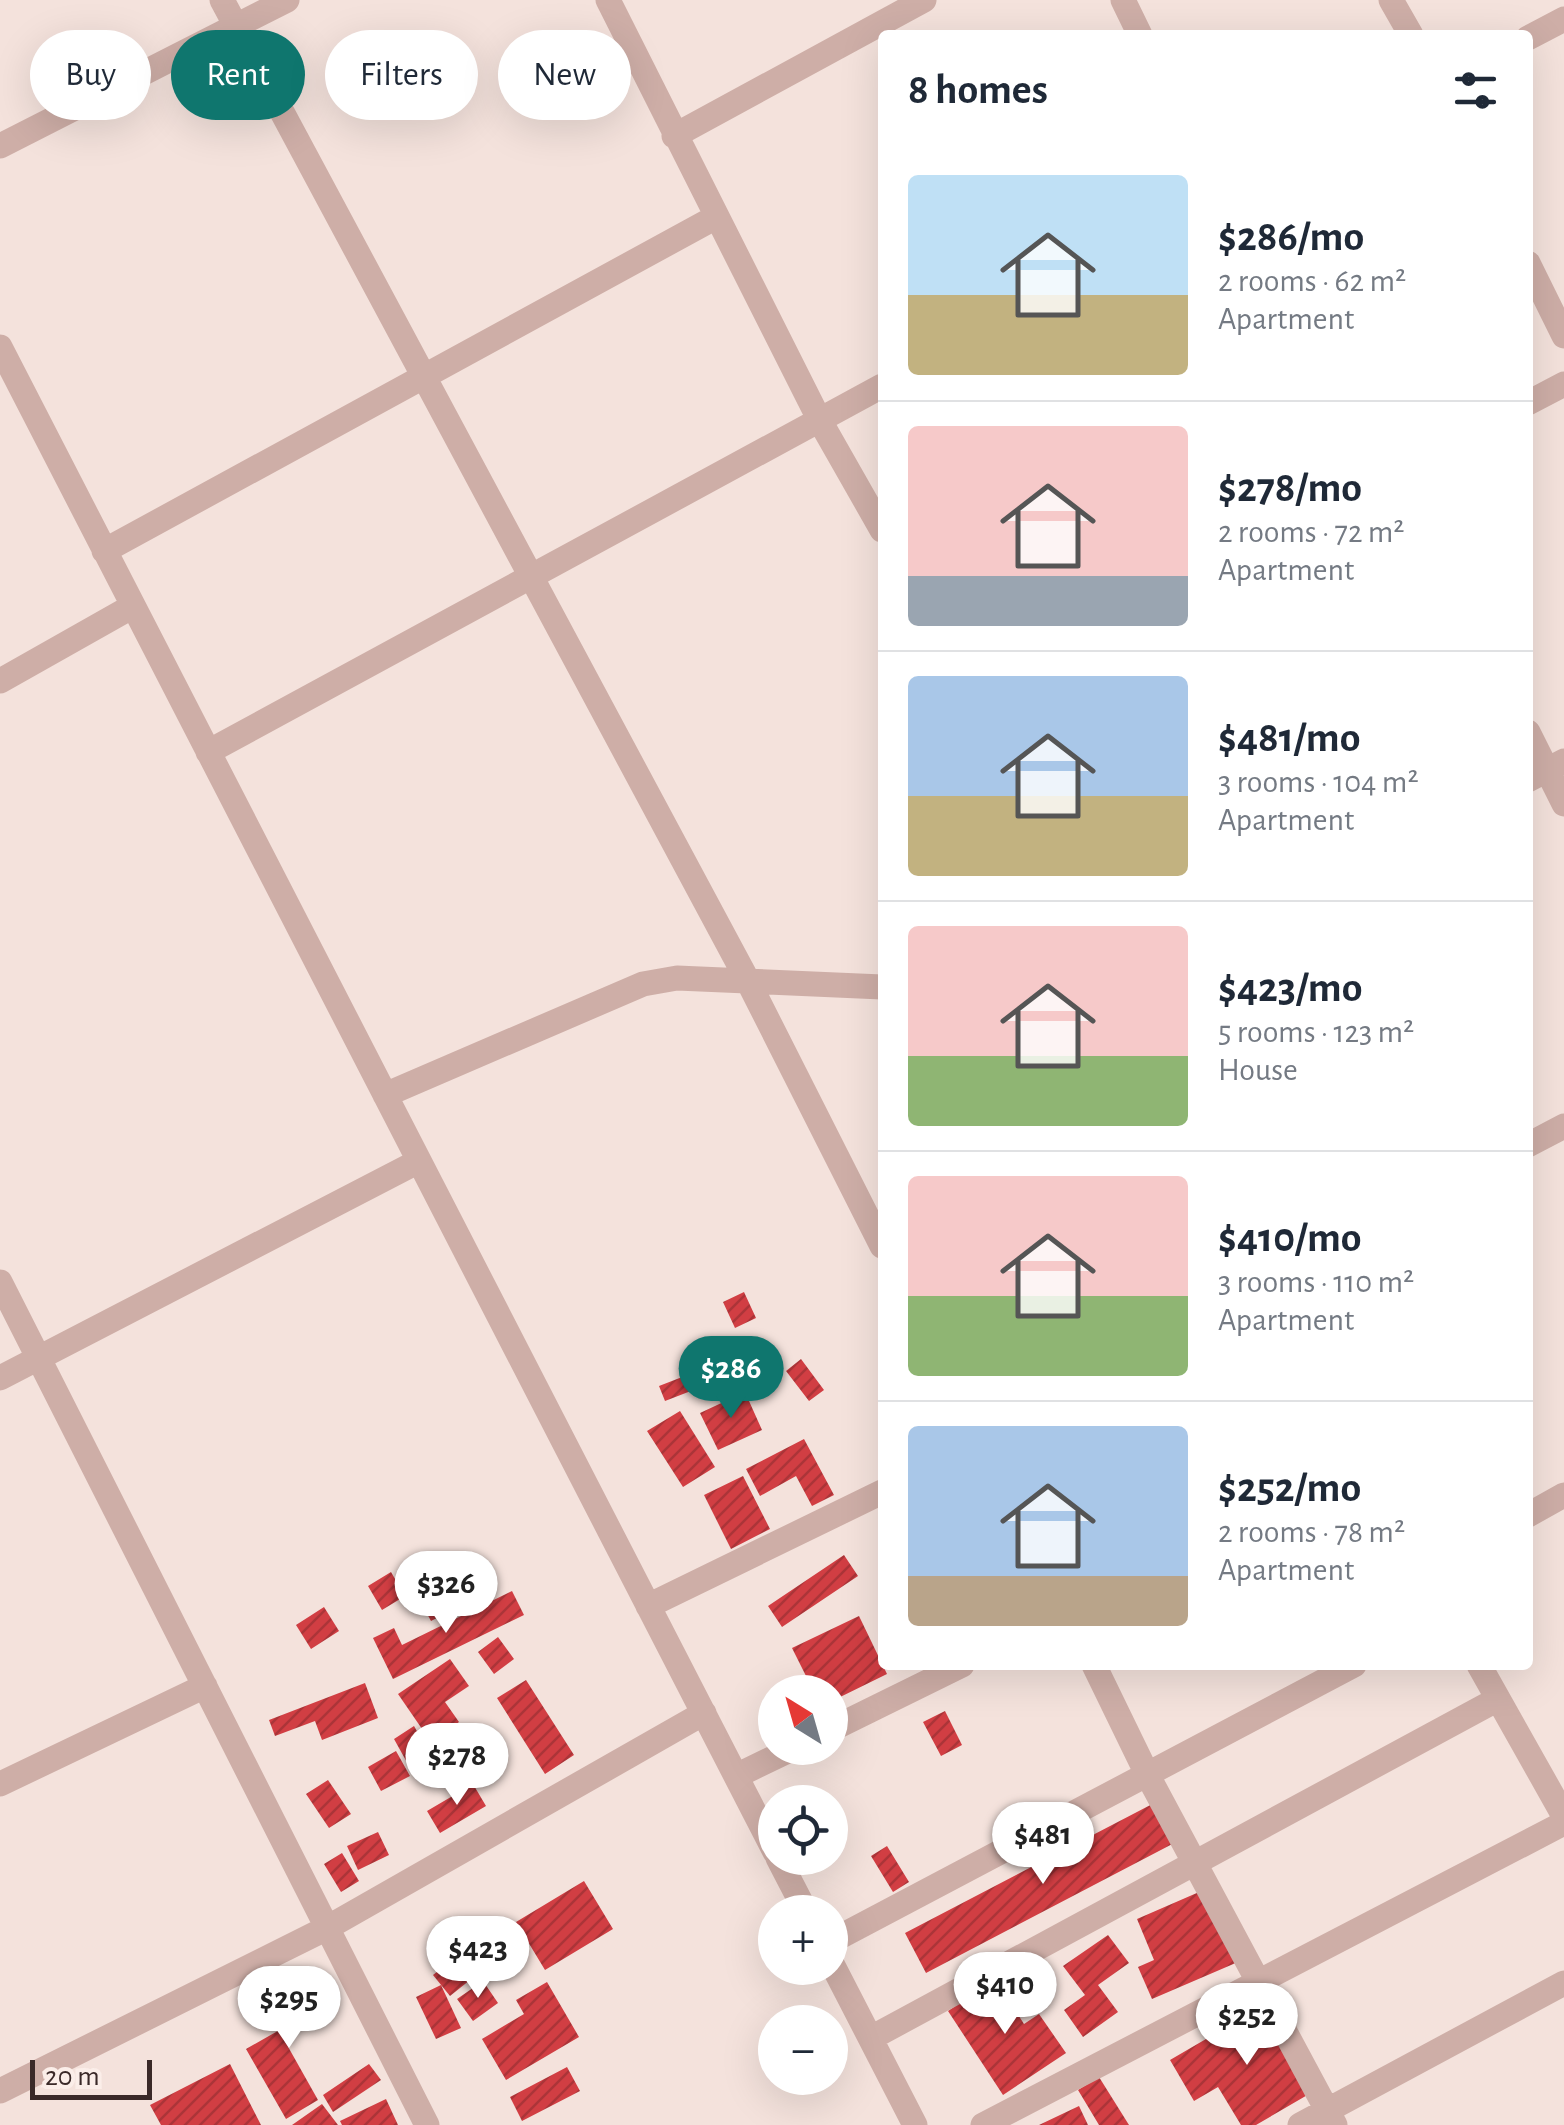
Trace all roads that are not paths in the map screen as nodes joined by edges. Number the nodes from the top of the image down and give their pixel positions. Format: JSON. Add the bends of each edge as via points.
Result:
{"nodes":[{"id":1,"x":222,"y":0,"type":"edge"},
{"id":2,"x":287,"y":0,"type":"edge"},
{"id":3,"x":608,"y":0,"type":"edge"},
{"id":4,"x":924,"y":0,"type":"edge"},
{"id":5,"x":1123,"y":0,"type":"edge"},
{"id":6,"x":1390,"y":0,"type":"edge"},
{"id":7,"x":1564,"y":19,"type":"edge"},
{"id":8,"x":237,"y":29,"type":"junction"},
{"id":9,"x":1138,"y":30,"type":"edge"},
{"id":10,"x":1408,"y":30,"type":"edge"},
{"id":11,"x":1533,"y":35,"type":"edge"},
{"id":12,"x":674,"y":136,"type":"junction"},
{"id":13,"x":0,"y":146,"type":"edge"},
{"id":14,"x":716,"y":217,"type":"junction"},
{"id":15,"x":1533,"y":273,"type":"edge"},
{"id":16,"x":1564,"y":336,"type":"edge"},
{"id":17,"x":0,"y":347,"type":"edge"},
{"id":18,"x":425,"y":377,"type":"junction"},
{"id":19,"x":1564,"y":384,"type":"edge"},
{"id":20,"x":878,"y":388,"type":"edge"},
{"id":21,"x":1533,"y":400,"type":"edge"},
{"id":22,"x":820,"y":421,"type":"junction"},
{"id":23,"x":878,"y":523,"type":"edge"},
{"id":24,"x":104,"y":550,"type":"junction"},
{"id":25,"x":530,"y":581,"type":"junction"},
{"id":26,"x":133,"y":606,"type":"junction"},
{"id":27,"x":0,"y":681,"type":"edge"},
{"id":28,"x":1533,"y":743,"type":"edge"},
{"id":29,"x":208,"y":752,"type":"junction"},
{"id":30,"x":1546,"y":770,"type":"edge"},
{"id":31,"x":1564,"y":804,"type":"edge"},
{"id":32,"x":749,"y":983,"type":"junction"},
{"id":33,"x":878,"y":987,"type":"edge"},
{"id":34,"x":384,"y":1094,"type":"junction"},
{"id":35,"x":1564,"y":1126,"type":"edge"},
{"id":36,"x":1533,"y":1142,"type":"edge"},
{"id":37,"x":419,"y":1161,"type":"junction"},
{"id":38,"x":878,"y":1238,"type":"edge"},
{"id":39,"x":0,"y":1282,"type":"edge"},
{"id":40,"x":40,"y":1356,"type":"junction"},
{"id":41,"x":0,"y":1378,"type":"edge"},
{"id":42,"x":878,"y":1494,"type":"edge"},
{"id":43,"x":1564,"y":1495,"type":"edge"},
{"id":44,"x":1533,"y":1512,"type":"edge"},
{"id":45,"x":648,"y":1606,"type":"junction"},
{"id":46,"x":952,"y":1670,"type":"edge"},
{"id":47,"x":1096,"y":1670,"type":"edge"},
{"id":48,"x":1344,"y":1670,"type":"edge"},
{"id":49,"x":1482,"y":1670,"type":"edge"},
{"id":50,"x":205,"y":1686,"type":"junction"},
{"id":51,"x":1498,"y":1699,"type":"junction"},
{"id":52,"x":704,"y":1713,"type":"junction"},
{"id":53,"x":848,"y":1721,"type":"edge"},
{"id":54,"x":759,"y":1765,"type":"edge"},
{"id":55,"x":1146,"y":1774,"type":"junction"},
{"id":56,"x":736,"y":1776,"type":"junction"},
{"id":57,"x":0,"y":1784,"type":"edge"},
{"id":58,"x":758,"y":1819,"type":"edge"},
{"id":59,"x":1564,"y":1819,"type":"edge"},
{"id":60,"x":1194,"y":1863,"type":"junction"},
{"id":61,"x":325,"y":1928,"type":"junction"},
{"id":62,"x":848,"y":1932,"type":"edge"},
{"id":63,"x":1258,"y":1982,"type":"junction"},
{"id":64,"x":1564,"y":1984,"type":"edge"},
{"id":65,"x":843,"y":1985,"type":"edge"},
{"id":66,"x":870,"y":2038,"type":"junction"},
{"id":67,"x":0,"y":2092,"type":"edge"},
{"id":68,"x":1331,"y":2117,"type":"edge"},
{"id":69,"x":427,"y":2125,"type":"edge"},
{"id":70,"x":916,"y":2125,"type":"edge"},
{"id":71,"x":983,"y":2125,"type":"edge"},
{"id":72,"x":1300,"y":2125,"type":"edge"}],
"edges":[{"from":1,"to":8,"type":"street"},
{"from":2,"to":8,"type":"street"},
{"from":3,"to":12,"type":"street"},
{"from":4,"to":12,"type":"street"},
{"from":5,"to":9,"type":"street"},
{"from":6,"to":10,"type":"street"},
{"from":7,"to":11,"type":"street"},
{"from":8,"to":13,"type":"street"},
{"from":8,"to":18,"type":"street"},
{"from":12,"to":14,"type":"street"},
{"from":14,"to":18,"type":"street"},
{"from":14,"to":22,"type":"street"},
{"from":15,"to":16,"type":"street"},
{"from":17,"to":24,"type":"street"},
{"from":18,"to":24,"type":"street"},
{"from":18,"to":25,"type":"street"},
{"from":19,"to":21,"type":"street"},
{"from":20,"to":22,"type":"street"},
{"from":22,"to":23,"type":"street"},
{"from":22,"to":25,"type":"street"},
{"from":24,"to":26,"type":"street"},
{"from":25,"to":29,"type":"street"},
{"from":25,"to":32,"type":"street"},
{"from":26,"to":27,"type":"street"},
{"from":26,"to":29,"type":"street"},
{"from":28,"to":30,"type":"street"},
{"from":29,"to":34,"type":"street"},
{"from":30,"to":31,"type":"street"},
{"from":32,"to":33,"type":"street"},
{"from":32,"to":34,"type":"street","via":[[677,978],[642,984]]},
{"from":32,"to":38,"type":"street"},
{"from":34,"to":37,"type":"street"},
{"from":35,"to":36,"type":"street"},
{"from":37,"to":40,"type":"street"},
{"from":37,"to":45,"type":"street"},
{"from":39,"to":40,"type":"street"},
{"from":40,"to":41,"type":"street"},
{"from":40,"to":50,"type":"street"},
{"from":42,"to":45,"type":"street"},
{"from":43,"to":44,"type":"street"},
{"from":45,"to":52,"type":"street"},
{"from":46,"to":53,"type":"street"},
{"from":47,"to":55,"type":"street"},
{"from":48,"to":55,"type":"street"},
{"from":49,"to":51,"type":"street"},
{"from":50,"to":57,"type":"street"},
{"from":50,"to":61,"type":"street"},
{"from":51,"to":59,"type":"street"},
{"from":51,"to":60,"type":"street"},
{"from":52,"to":56,"type":"street"},
{"from":52,"to":61,"type":"street"},
{"from":54,"to":56,"type":"street"},
{"from":55,"to":60,"type":"street"},
{"from":55,"to":62,"type":"street"},
{"from":56,"to":58,"type":"street"},
{"from":59,"to":63,"type":"street"},
{"from":60,"to":63,"type":"street"},
{"from":60,"to":66,"type":"street"},
{"from":61,"to":67,"type":"street"},
{"from":61,"to":69,"type":"street"},
{"from":63,"to":68,"type":"street"},
{"from":63,"to":71,"type":"street"},
{"from":64,"to":68,"type":"street"},
{"from":65,"to":66,"type":"street"},
{"from":66,"to":70,"type":"street"},
{"from":68,"to":72,"type":"street"}]}
